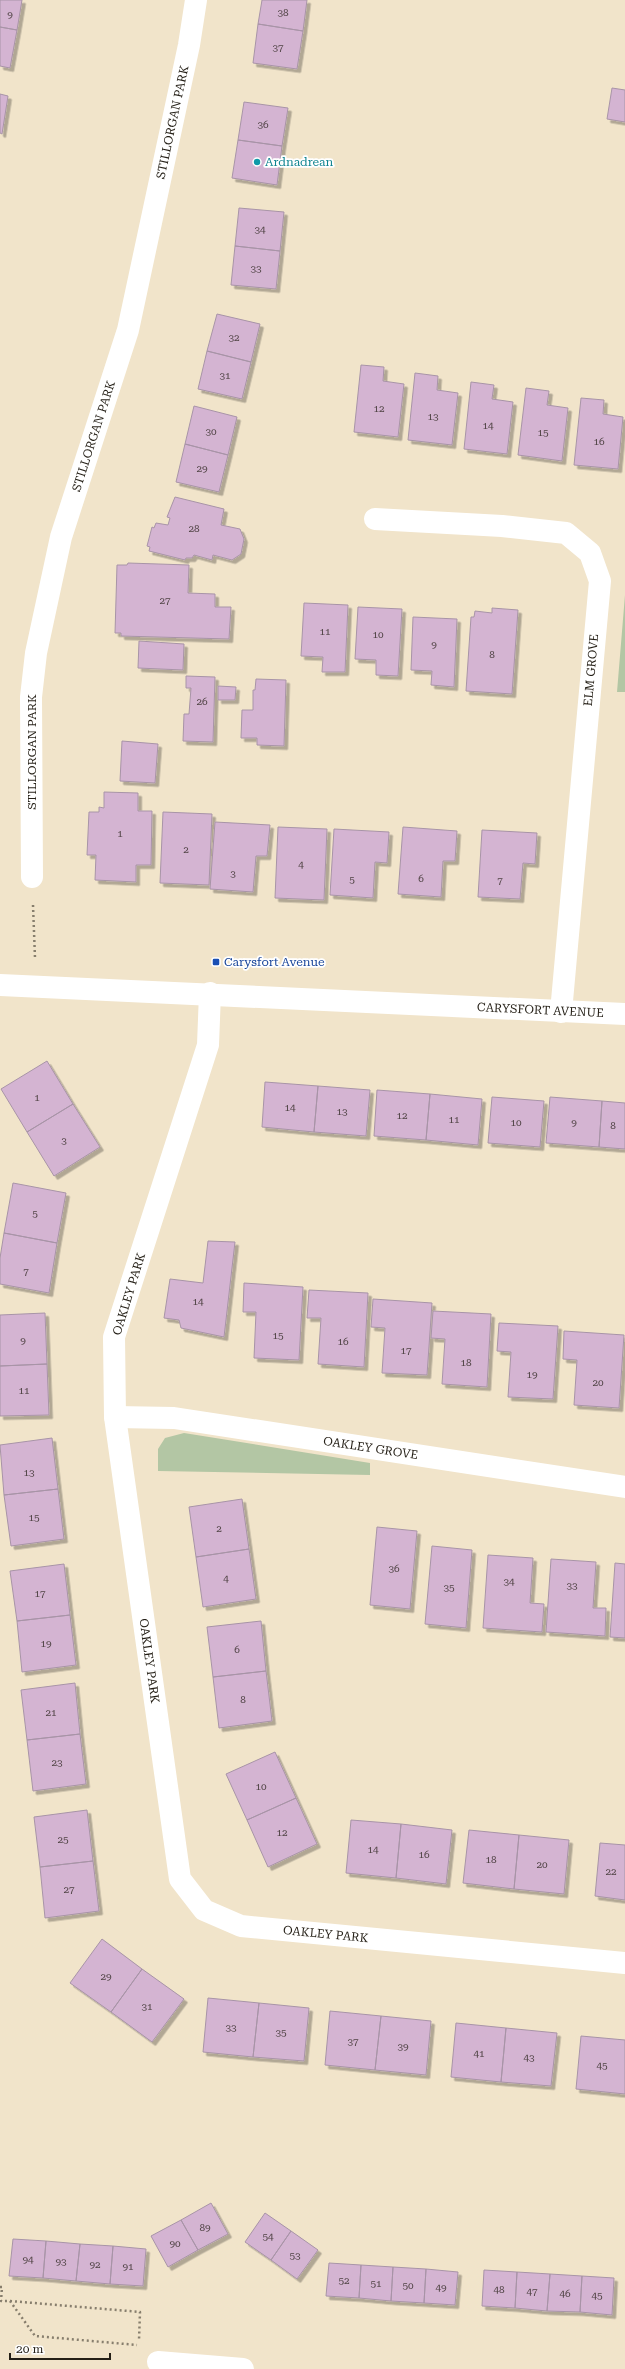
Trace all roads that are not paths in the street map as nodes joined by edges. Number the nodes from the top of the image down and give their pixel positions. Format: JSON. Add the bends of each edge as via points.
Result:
{"nodes":[{"id":1,"x":196,"y":0,"type":"edge"},
{"id":2,"x":375,"y":519,"type":"dead end"},
{"id":3,"x":32,"y":877,"type":"road end"},
{"id":4,"x":0,"y":985,"type":"edge"},
{"id":5,"x":210,"y":993,"type":"junction"},
{"id":6,"x":560,"y":1012,"type":"junction"},
{"id":7,"x":625,"y":1014,"type":"edge"},
{"id":8,"x":115,"y":1417,"type":"junction"},
{"id":9,"x":625,"y":1487,"type":"edge"},
{"id":10,"x":625,"y":1963,"type":"edge"},
{"id":11,"x":158,"y":2362,"type":"dead end"},
{"id":12,"x":243,"y":2369,"type":"edge"}],
"edges":[{"from":1,"to":3,"type":"street","name":"STILLORGAN PARK","via":[[189,45],[128,330],[61,538],[36,653],[31,697]]},
{"from":2,"to":6,"type":"street","name":"ELM GROVE","via":[[502,526],[566,533],[590,553],[600,581]]},
{"from":4,"to":5,"type":"street","name":"CARYSFORT AVENUE"},
{"from":5,"to":6,"type":"street","name":"CARYSFORT AVENUE"},
{"from":5,"to":8,"type":"street","name":"OAKLEY PARK","via":[[208,1044],[114,1337]]},
{"from":6,"to":7,"type":"street","name":"CARYSFORT AVENUE"},
{"from":8,"to":9,"type":"street","name":"OAKLEY GROVE","via":[[174,1418]]},
{"from":8,"to":10,"type":"street","name":"OAKLEY PARK","via":[[180,1879],[204,1910],[241,1926]]},
{"from":11,"to":12,"type":"street"}]}
